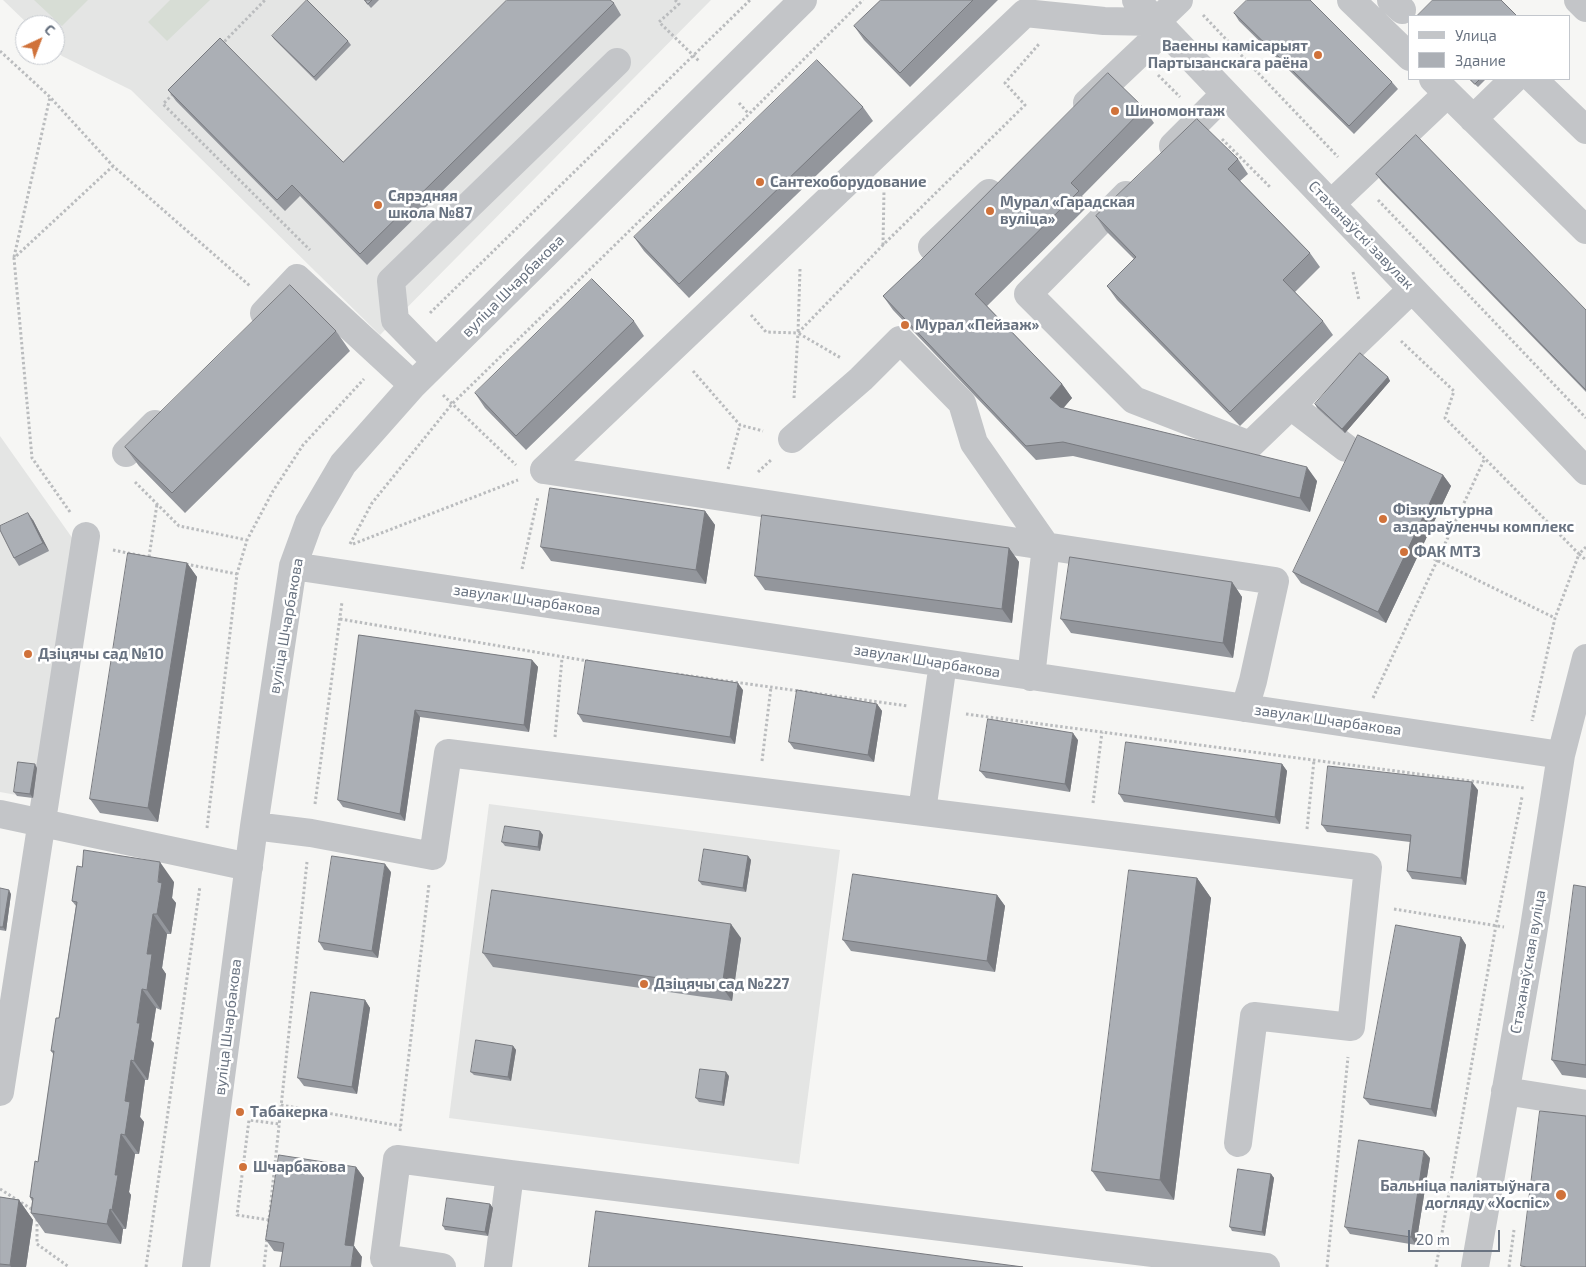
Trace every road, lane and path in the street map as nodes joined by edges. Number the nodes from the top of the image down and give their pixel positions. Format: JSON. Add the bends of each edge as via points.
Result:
{"nodes":[{"id":1,"x":265,"y":0,"type":"edge"},
{"id":2,"x":675,"y":0,"type":"edge"},
{"id":3,"x":803,"y":0,"type":"edge"},
{"id":4,"x":1136,"y":0,"type":"edge"},
{"id":5,"x":1179,"y":0,"type":"edge"},
{"id":6,"x":1351,"y":0,"type":"edge"},
{"id":7,"x":1578,"y":0,"type":"edge"},
{"id":8,"x":1586,"y":8,"type":"edge"},
{"id":9,"x":1202,"y":14,"type":"dead end"},
{"id":10,"x":1160,"y":26,"type":"junction"},
{"id":11,"x":1045,"y":37,"type":"dead end"},
{"id":12,"x":218,"y":48,"type":"edge"},
{"id":13,"x":0,"y":50,"type":"edge"},
{"id":14,"x":693,"y":55,"type":"dead end"},
{"id":15,"x":1138,"y":55,"type":"junction"},
{"id":16,"x":1408,"y":55,"type":"edge"},
{"id":17,"x":617,"y":62,"type":"dead end"},
{"id":18,"x":1513,"y":80,"type":"edge"},
{"id":19,"x":1533,"y":80,"type":"edge"},
{"id":20,"x":1440,"y":86,"type":"edge"},
{"id":21,"x":177,"y":90,"type":"edge"},
{"id":22,"x":1225,"y":94,"type":"junction"},
{"id":23,"x":50,"y":97,"type":"junction"},
{"id":24,"x":1201,"y":118,"type":"junction"},
{"id":25,"x":1473,"y":119,"type":"junction"},
{"id":26,"x":1067,"y":121,"type":"edge"},
{"id":27,"x":1586,"y":130,"type":"edge"},
{"id":28,"x":885,"y":146,"type":"junction"},
{"id":29,"x":113,"y":166,"type":"junction"},
{"id":30,"x":1010,"y":174,"type":"edge"},
{"id":31,"x":1358,"y":179,"type":"junction"},
{"id":32,"x":1277,"y":194,"type":"dead end"},
{"id":33,"x":1331,"y":204,"type":"junction"},
{"id":34,"x":801,"y":226,"type":"junction"},
{"id":35,"x":1586,"y":230,"type":"edge"},
{"id":36,"x":883,"y":245,"type":"junction"},
{"id":37,"x":932,"y":247,"type":"edge"},
{"id":38,"x":310,"y":250,"type":"dead end"},
{"id":39,"x":14,"y":258,"type":"junction"},
{"id":40,"x":1353,"y":270,"type":"dead end"},
{"id":41,"x":251,"y":287,"type":"dead end"},
{"id":42,"x":1412,"y":289,"type":"junction"},
{"id":43,"x":730,"y":293,"type":"junction"},
{"id":44,"x":1379,"y":320,"type":"junction"},
{"id":45,"x":798,"y":333,"type":"junction"},
{"id":46,"x":244,"y":334,"type":"edge"},
{"id":47,"x":672,"y":348,"type":"junction"},
{"id":48,"x":436,"y":362,"type":"junction"},
{"id":49,"x":861,"y":379,"type":"junction"},
{"id":50,"x":413,"y":385,"type":"junction"},
{"id":51,"x":174,"y":404,"type":"edge"},
{"id":52,"x":452,"y":404,"type":"dead end"},
{"id":53,"x":1291,"y":406,"type":"junction"},
{"id":54,"x":1586,"y":418,"type":"edge"},
{"id":55,"x":740,"y":425,"type":"junction"},
{"id":56,"x":792,"y":439,"type":"junction"},
{"id":57,"x":1346,"y":448,"type":"dead end"},
{"id":58,"x":126,"y":454,"type":"joint"},
{"id":59,"x":1485,"y":458,"type":"junction"},
{"id":60,"x":1586,"y":471,"type":"edge"},
{"id":61,"x":536,"y":473,"type":"junction"},
{"id":62,"x":725,"y":498,"type":"junction"},
{"id":63,"x":157,"y":504,"type":"junction"},
{"id":64,"x":86,"y":540,"type":"junction"},
{"id":65,"x":247,"y":540,"type":"dead end"},
{"id":66,"x":349,"y":545,"type":"dead end"},
{"id":67,"x":1046,"y":546,"type":"junction"},
{"id":68,"x":1586,"y":547,"type":"edge"},
{"id":69,"x":1420,"y":552,"type":"dead end"},
{"id":70,"x":1579,"y":554,"type":"junction"},
{"id":71,"x":148,"y":557,"type":"junction"},
{"id":72,"x":157,"y":558,"type":"edge"},
{"id":73,"x":1437,"y":560,"type":"junction"},
{"id":74,"x":1586,"y":560,"type":"edge"},
{"id":75,"x":182,"y":564,"type":"edge"},
{"id":76,"x":293,"y":566,"type":"junction"},
{"id":77,"x":521,"y":572,"type":"dead end"},
{"id":78,"x":237,"y":574,"type":"dead end"},
{"id":79,"x":1555,"y":618,"type":"junction"},
{"id":80,"x":562,"y":658,"type":"dead end"},
{"id":81,"x":1586,"y":658,"type":"edge"},
{"id":82,"x":943,"y":663,"type":"junction"},
{"id":83,"x":1032,"y":677,"type":"junction"},
{"id":84,"x":771,"y":687,"type":"dead end"},
{"id":85,"x":1373,"y":699,"type":"dead end"},
{"id":86,"x":1245,"y":708,"type":"junction"},
{"id":87,"x":1102,"y":732,"type":"dead end"},
{"id":88,"x":1571,"y":741,"type":"edge"},
{"id":89,"x":1527,"y":750,"type":"junction"},
{"id":90,"x":1314,"y":760,"type":"dead end"},
{"id":91,"x":552,"y":766,"type":"junction"},
{"id":92,"x":758,"y":792,"type":"junction"},
{"id":93,"x":922,"y":811,"type":"junction"},
{"id":94,"x":0,"y":814,"type":"edge"},
{"id":95,"x":42,"y":823,"type":"junction"},
{"id":96,"x":254,"y":826,"type":"junction"},
{"id":97,"x":1090,"y":833,"type":"junction"},
{"id":98,"x":433,"y":856,"type":"junction"},
{"id":99,"x":1303,"y":860,"type":"junction"},
{"id":100,"x":249,"y":867,"type":"junction"},
{"id":101,"x":1364,"y":904,"type":"junction"},
{"id":102,"x":1496,"y":925,"type":"junction"},
{"id":103,"x":1534,"y":934,"type":"junction"},
{"id":104,"x":1352,"y":1027,"type":"junction"},
{"id":105,"x":1505,"y":1091,"type":"junction"},
{"id":106,"x":0,"y":1092,"type":"edge"},
{"id":107,"x":1586,"y":1104,"type":"edge"},
{"id":108,"x":281,"y":1106,"type":"dead end"},
{"id":109,"x":279,"y":1124,"type":"dead end"},
{"id":110,"x":401,"y":1126,"type":"junction"},
{"id":111,"x":1238,"y":1143,"type":"dead end"},
{"id":112,"x":397,"y":1159,"type":"junction"},
{"id":113,"x":510,"y":1174,"type":"junction"},
{"id":114,"x":0,"y":1189,"type":"edge"},
{"id":115,"x":269,"y":1220,"type":"edge"},
{"id":116,"x":68,"y":1267,"type":"edge"},
{"id":117,"x":196,"y":1267,"type":"edge"},
{"id":118,"x":442,"y":1267,"type":"edge"},
{"id":119,"x":498,"y":1267,"type":"edge"},
{"id":120,"x":1266,"y":1267,"type":"edge"},
{"id":121,"x":1327,"y":1267,"type":"edge"},
{"id":122,"x":1436,"y":1267,"type":"edge"},
{"id":123,"x":1475,"y":1267,"type":"edge"}],
"edges":[{"from":1,"to":12,"type":"path"},
{"from":2,"to":14,"type":"path","via":[[679,4],[659,22]]},
{"from":3,"to":48,"type":"street","name":"вуліца Шчарбакова"},
{"from":4,"to":10,"type":"street","name":"Стаханаўскі завулак"},
{"from":5,"to":10,"type":"street"},
{"from":6,"to":16,"type":"street"},
{"from":7,"to":8,"type":"street"},
{"from":9,"to":31,"type":"path"},
{"from":10,"to":15,"type":"street"},
{"from":10,"to":22,"type":"street","name":"Стаханаўскі завулак"},
{"from":10,"to":28,"type":"street","via":[[1025,13]]},
{"from":11,"to":36,"type":"path","via":[[1005,83],[1025,105]]},
{"from":13,"to":23,"type":"path"},
{"from":15,"to":24,"type":"path"},
{"from":15,"to":26,"type":"street"},
{"from":17,"to":48,"type":"street","via":[[391,281],[395,320]]},
{"from":18,"to":25,"type":"street"},
{"from":19,"to":27,"type":"street"},
{"from":20,"to":25,"type":"street"},
{"from":20,"to":31,"type":"street"},
{"from":21,"to":38,"type":"path","via":[[163,104]]},
{"from":22,"to":24,"type":"street"},
{"from":22,"to":33,"type":"street","name":"Стаханаўскі завулак"},
{"from":23,"to":29,"type":"path"},
{"from":23,"to":39,"type":"path"},
{"from":24,"to":32,"type":"path"},
{"from":24,"to":53,"type":"street","via":[[1028,294],[1134,400],[1250,445]]},
{"from":25,"to":35,"type":"street"},
{"from":28,"to":34,"type":"street"},
{"from":28,"to":36,"type":"path"},
{"from":29,"to":39,"type":"path"},
{"from":29,"to":41,"type":"path"},
{"from":30,"to":37,"type":"street"},
{"from":31,"to":33,"type":"street"},
{"from":31,"to":54,"type":"path"},
{"from":33,"to":42,"type":"street","name":"Стаханаўскі завулак"},
{"from":34,"to":43,"type":"street"},
{"from":34,"to":45,"type":"path"},
{"from":36,"to":45,"type":"path"},
{"from":39,"to":64,"type":"path","via":[[32,458]]},
{"from":40,"to":44,"type":"path","via":[[1359,301]]},
{"from":42,"to":44,"type":"street"},
{"from":42,"to":60,"type":"street","name":"Стаханаўскі завулак"},
{"from":43,"to":45,"type":"path","via":[[766,332]]},
{"from":43,"to":47,"type":"street"},
{"from":44,"to":53,"type":"street"},
{"from":44,"to":59,"type":"path","via":[[1454,391],[1445,418]]},
{"from":45,"to":49,"type":"path","via":[[840,356]]},
{"from":46,"to":50,"type":"street","via":[[297,278]]},
{"from":47,"to":55,"type":"path"},
{"from":47,"to":61,"type":"street"},
{"from":48,"to":50,"type":"street","name":"вуліца Шчарбакова"},
{"from":49,"to":56,"type":"street"},
{"from":49,"to":67,"type":"street","via":[[900,340],[962,403],[974,443]]},
{"from":50,"to":76,"type":"street","name":"вуліца Шчарбакова","via":[[343,464],[309,522]]},
{"from":51,"to":58,"type":"street"},
{"from":52,"to":61,"type":"path"},
{"from":53,"to":57,"type":"street"},
{"from":55,"to":56,"type":"path"},
{"from":55,"to":62,"type":"path"},
{"from":56,"to":62,"type":"path"},
{"from":58,"to":63,"type":"path","via":[[133,480]]},
{"from":59,"to":70,"type":"path"},
{"from":59,"to":73,"type":"path"},
{"from":61,"to":62,"type":"street"},
{"from":61,"to":66,"type":"path"},
{"from":61,"to":77,"type":"path"},
{"from":62,"to":67,"type":"street"},
{"from":63,"to":65,"type":"path","via":[[179,526]]},
{"from":63,"to":71,"type":"path"},
{"from":64,"to":71,"type":"path"},
{"from":64,"to":95,"type":"street"},
{"from":67,"to":83,"type":"street"},
{"from":67,"to":86,"type":"street","via":[[1275,581]]},
{"from":68,"to":70,"type":"path"},
{"from":69,"to":73,"type":"path"},
{"from":70,"to":74,"type":"path"},
{"from":70,"to":79,"type":"path"},
{"from":71,"to":72,"type":"path"},
{"from":73,"to":79,"type":"path"},
{"from":73,"to":85,"type":"path"},
{"from":75,"to":78,"type":"path"},
{"from":76,"to":82,"type":"street","name":"завулак Шчарбакова"},
{"from":76,"to":96,"type":"street","name":"вуліца Шчарбакова"},
{"from":79,"to":89,"type":"path"},
{"from":80,"to":91,"type":"path"},
{"from":81,"to":88,"type":"street","name":"Стаханаўская вуліца"},
{"from":82,"to":83,"type":"street","name":"завулак Шчарбакова"},
{"from":82,"to":93,"type":"street"},
{"from":83,"to":86,"type":"street","name":"завулак Шчарбакова"},
{"from":84,"to":92,"type":"path"},
{"from":86,"to":89,"type":"street","name":"завулак Шчарбакова"},
{"from":87,"to":97,"type":"path"},
{"from":88,"to":89,"type":"street","name":"завулак Шчарбакова"},
{"from":88,"to":103,"type":"street","name":"Стаханаўская вуліца"},
{"from":89,"to":102,"type":"path","via":[[1524,788]]},
{"from":90,"to":99,"type":"path"},
{"from":91,"to":92,"type":"street"},
{"from":91,"to":98,"type":"street","via":[[448,753]]},
{"from":92,"to":93,"type":"street"},
{"from":93,"to":97,"type":"street"},
{"from":94,"to":95,"type":"street"},
{"from":95,"to":100,"type":"street"},
{"from":95,"to":106,"type":"street"},
{"from":96,"to":98,"type":"street","via":[[311,832]]},
{"from":96,"to":100,"type":"street","name":"вуліца Шчарбакова"},
{"from":97,"to":99,"type":"street"},
{"from":98,"to":110,"type":"path"},
{"from":99,"to":101,"type":"street","via":[[1368,867]]},
{"from":100,"to":117,"type":"street","name":"вуліца Шчарбакова"},
{"from":101,"to":102,"type":"path"},
{"from":101,"to":104,"type":"street"},
{"from":102,"to":103,"type":"path"},
{"from":102,"to":122,"type":"path"},
{"from":103,"to":105,"type":"street","name":"Стаханаўская вуліца"},
{"from":104,"to":111,"type":"street","via":[[1254,1016]]},
{"from":104,"to":121,"type":"path"},
{"from":105,"to":107,"type":"street"},
{"from":105,"to":123,"type":"street","name":"Стаханаўская вуліца"},
{"from":108,"to":110,"type":"path"},
{"from":109,"to":115,"type":"path","via":[[249,1120],[236,1215]]},
{"from":110,"to":112,"type":"path"},
{"from":112,"to":113,"type":"street"},
{"from":112,"to":118,"type":"street","via":[[384,1258]]},
{"from":113,"to":119,"type":"street"},
{"from":113,"to":120,"type":"street"},
{"from":114,"to":116,"type":"path","via":[[37,1212],[38,1244]]}]}
